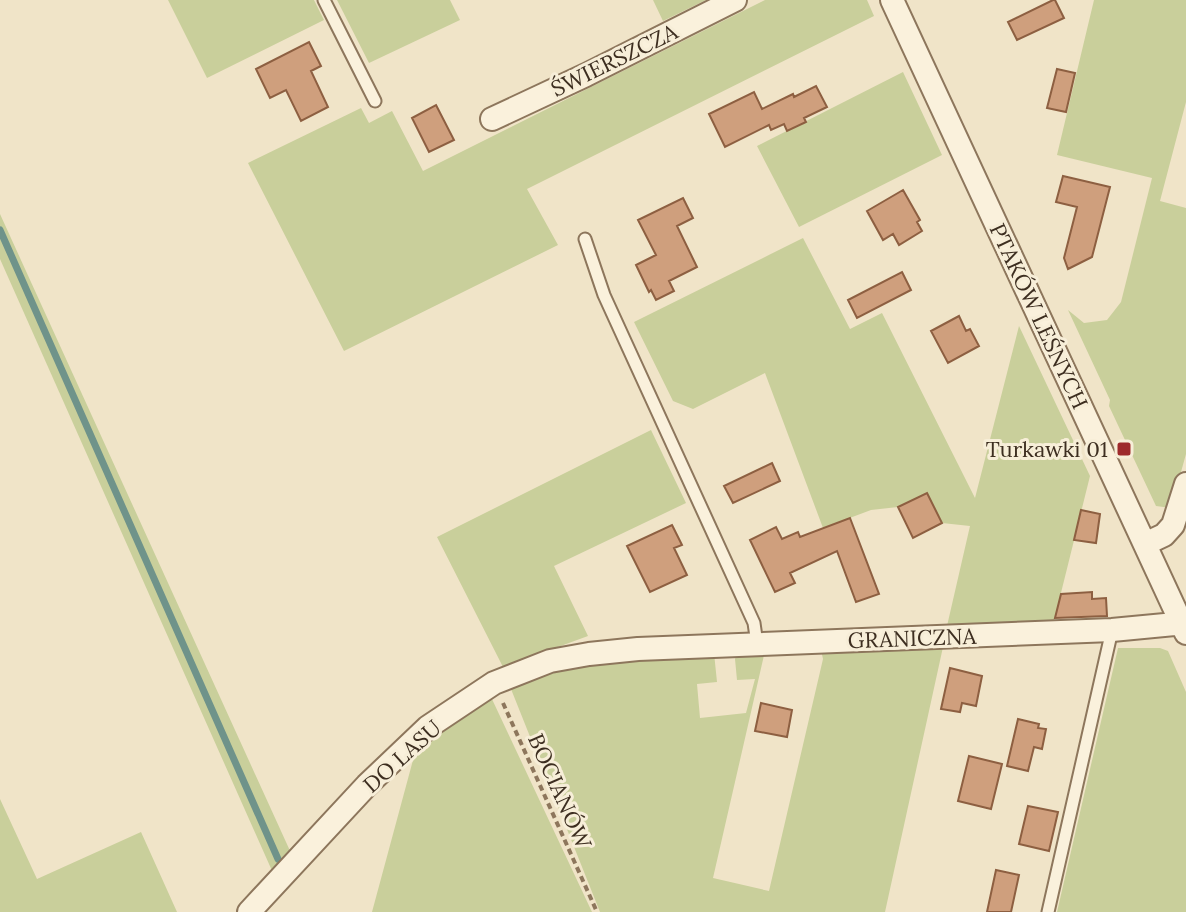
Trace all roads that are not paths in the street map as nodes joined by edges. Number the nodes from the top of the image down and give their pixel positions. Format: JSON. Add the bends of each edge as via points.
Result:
{"nodes":[{"id":1,"x":324,"y":0,"type":"edge"},
{"id":2,"x":735,"y":0,"type":"edge"},
{"id":3,"x":892,"y":0,"type":"edge"},
{"id":4,"x":375,"y":101,"type":"dead end"},
{"id":5,"x":492,"y":119,"type":"dead end"},
{"id":6,"x":585,"y":239,"type":"dead end"},
{"id":7,"x":1186,"y":484,"type":"edge"},
{"id":8,"x":1145,"y":544,"type":"junction"},
{"id":9,"x":1185,"y":626,"type":"edge"},
{"id":10,"x":1112,"y":630,"type":"junction"},
{"id":11,"x":757,"y":644,"type":"junction"},
{"id":12,"x":638,"y":649,"type":"joint"},
{"id":13,"x":249,"y":912,"type":"edge"},
{"id":14,"x":1048,"y":912,"type":"edge"}],
"edges":[{"from":1,"to":4,"type":"lane"},
{"from":2,"to":5,"type":"street","name":"ŚWIERSZCZA"},
{"from":3,"to":8,"type":"street","name":"PTAKÓW LEŚNYCH"},
{"from":6,"to":11,"type":"lane","via":[[604,295],[754,623]]},
{"from":7,"to":8,"type":"street","via":[[1173,525]]},
{"from":8,"to":9,"type":"street","name":"PTAKÓW LEŚNYCH"},
{"from":9,"to":10,"type":"street","name":"GRANICZNA"},
{"from":10,"to":11,"type":"street","name":"GRANICZNA"},
{"from":10,"to":14,"type":"lane"},
{"from":11,"to":12,"type":"street","name":"GRANICZNA"},
{"from":12,"to":13,"type":"street","name":"DO LASU","via":[[550,661],[494,683],[428,727]]}]}
